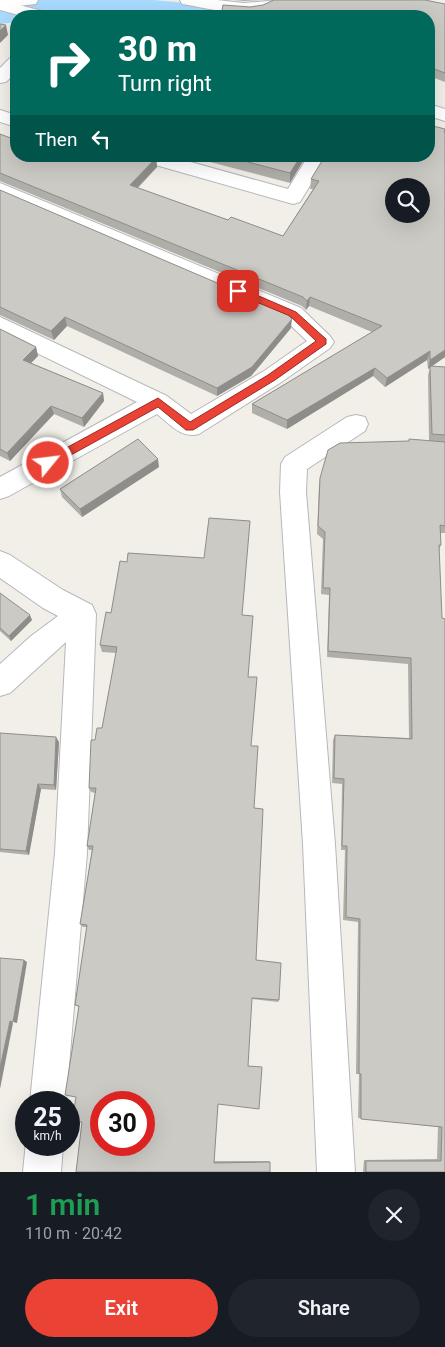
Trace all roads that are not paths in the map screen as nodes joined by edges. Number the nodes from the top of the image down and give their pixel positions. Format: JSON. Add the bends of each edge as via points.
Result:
{"nodes":[{"id":1,"x":272,"y":0,"type":"edge"},
{"id":2,"x":180,"y":1,"type":"edge"},
{"id":3,"x":0,"y":5,"type":"edge"},
{"id":4,"x":35,"y":10,"type":"edge"},
{"id":5,"x":10,"y":68,"type":"edge"},
{"id":6,"x":0,"y":78,"type":"edge"},
{"id":7,"x":167,"y":162,"type":"edge"},
{"id":8,"x":314,"y":162,"type":"edge"},
{"id":9,"x":0,"y":189,"type":"edge"},
{"id":10,"x":0,"y":325,"type":"edge"},
{"id":11,"x":158,"y":402,"type":"junction"},
{"id":12,"x":356,"y":424,"type":"dead end"},
{"id":13,"x":0,"y":489,"type":"edge"},
{"id":14,"x":0,"y":563,"type":"edge"},
{"id":15,"x":82,"y":614,"type":"junction"},
{"id":16,"x":0,"y":683,"type":"edge"},
{"id":17,"x":49,"y":1091,"type":"edge"},
{"id":18,"x":43,"y":1156,"type":"edge"},
{"id":19,"x":42,"y":1172,"type":"edge"},
{"id":20,"x":336,"y":1172,"type":"edge"}],
"edges":[{"from":1,"to":2,"type":"street","via":[[262,6],[248,8]]},
{"from":3,"to":4,"type":"street"},
{"from":5,"to":6,"type":"street"},
{"from":7,"to":8,"type":"street","via":[[292,197]]},
{"from":9,"to":11,"type":"street","via":[[293,314],[322,342],[190,427]]},
{"from":10,"to":11,"type":"street"},
{"from":11,"to":13,"type":"street"},
{"from":12,"to":20,"type":"street","via":[[294,464],[320,854]]},
{"from":14,"to":15,"type":"street","via":[[53,599]]},
{"from":15,"to":16,"type":"street","via":[[41,645]]},
{"from":15,"to":17,"type":"street","via":[[71,852]]},
{"from":18,"to":19,"type":"street"}]}
